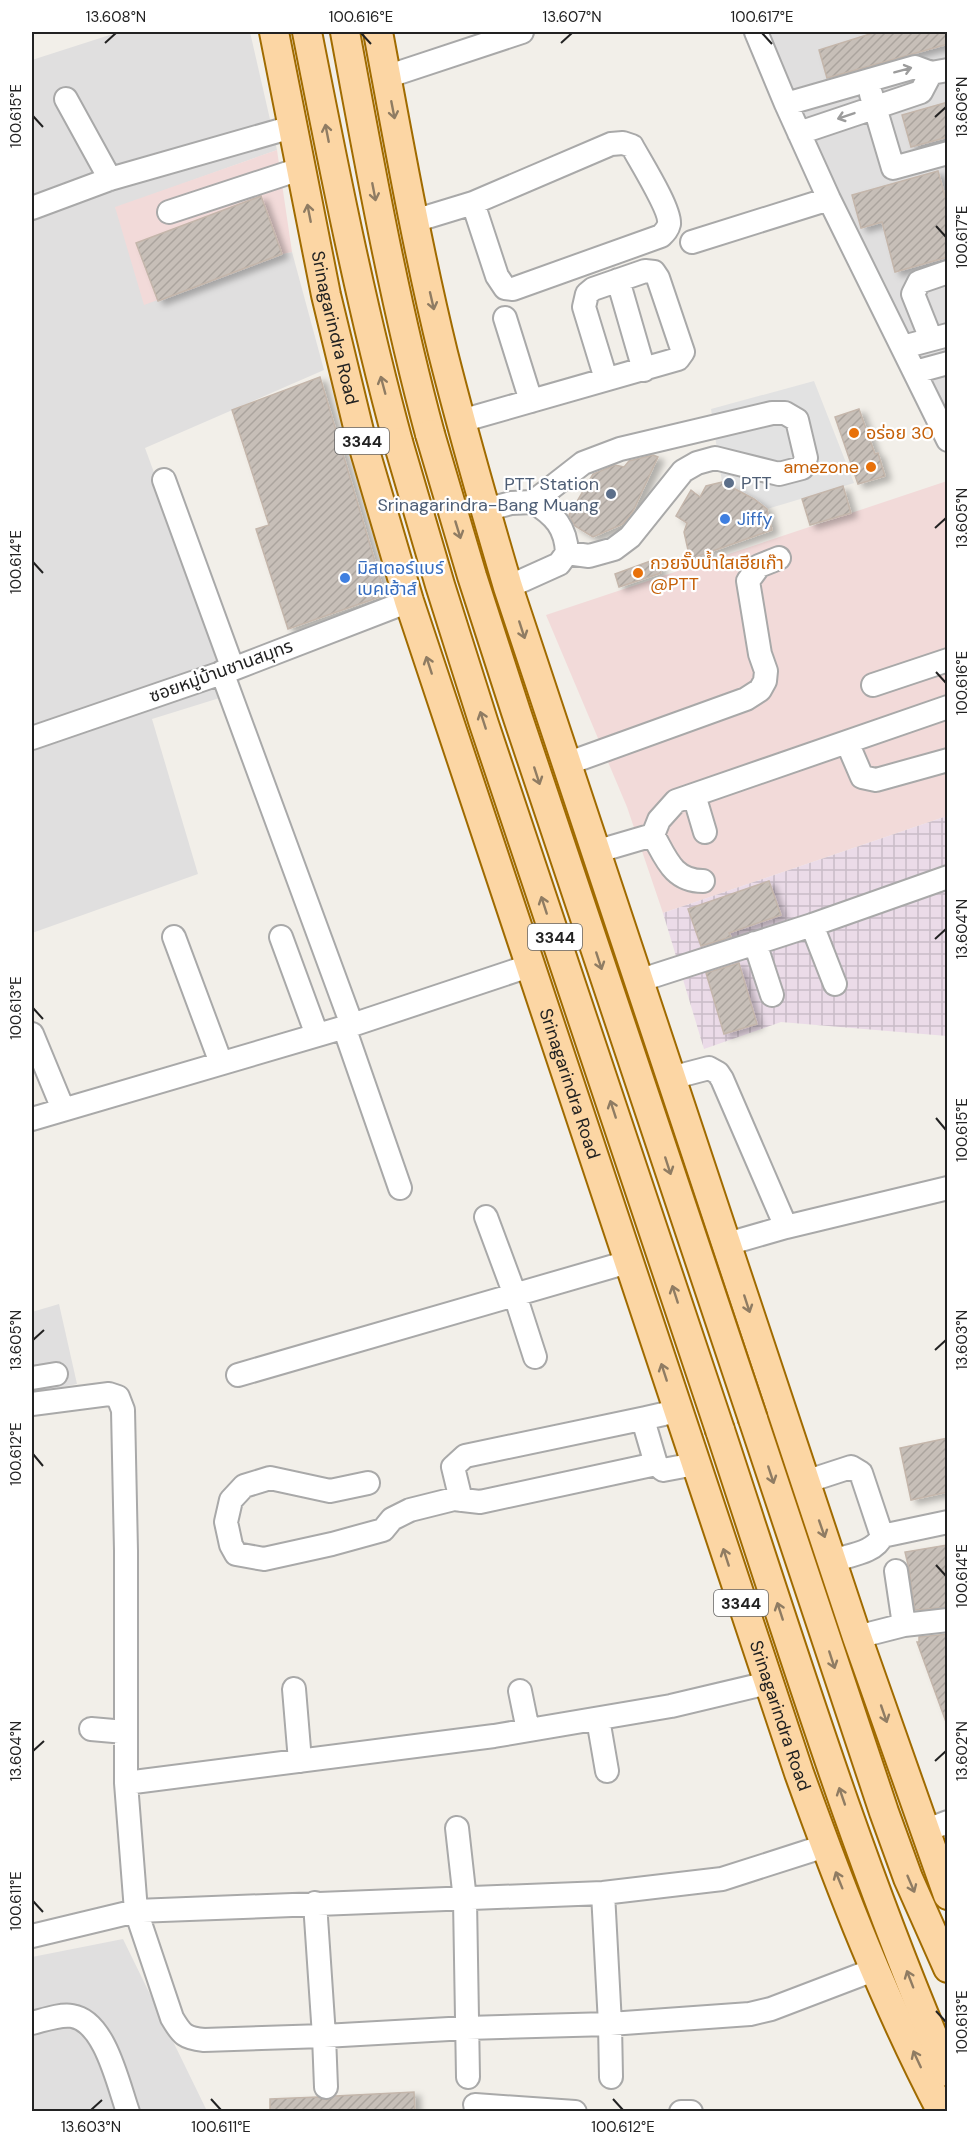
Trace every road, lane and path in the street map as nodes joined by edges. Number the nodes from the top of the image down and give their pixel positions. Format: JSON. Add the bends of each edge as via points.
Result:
{"nodes":[{"id":1,"x":274,"y":32,"type":"edge"},
{"id":2,"x":308,"y":32,"type":"edge"},
{"id":3,"x":345,"y":32,"type":"edge"},
{"id":4,"x":378,"y":32,"type":"edge"},
{"id":5,"x":522,"y":32,"type":"edge"},
{"id":6,"x":756,"y":32,"type":"edge"},
{"id":7,"x":939,"y":71,"type":"edge"},
{"id":8,"x":386,"y":77,"type":"junction"},
{"id":9,"x":867,"y":80,"type":"junction"},
{"id":10,"x":66,"y":99,"type":"dead end"},
{"id":11,"x":786,"y":104,"type":"junction"},
{"id":12,"x":876,"y":106,"type":"junction"},
{"id":13,"x":292,"y":127,"type":"junction"},
{"id":14,"x":799,"y":133,"type":"junction"},
{"id":15,"x":947,"y":154,"type":"edge"},
{"id":16,"x":300,"y":169,"type":"junction"},
{"id":17,"x":110,"y":179,"type":"junction"},
{"id":18,"x":830,"y":199,"type":"junction"},
{"id":19,"x":473,"y":203,"type":"junction"},
{"id":20,"x":32,"y":208,"type":"edge"},
{"id":21,"x":169,"y":212,"type":"dead end"},
{"id":22,"x":414,"y":221,"type":"junction"},
{"id":23,"x":692,"y":242,"type":"dead end"},
{"id":24,"x":948,"y":272,"type":"edge"},
{"id":25,"x":618,"y":280,"type":"junction"},
{"id":26,"x":505,"y":318,"type":"dead end"},
{"id":27,"x":937,"y":332,"type":"edge"},
{"id":28,"x":903,"y":347,"type":"junction"},
{"id":29,"x":948,"y":363,"type":"edge"},
{"id":30,"x":644,"y":370,"type":"junction"},
{"id":31,"x":915,"y":372,"type":"junction"},
{"id":32,"x":606,"y":379,"type":"junction"},
{"id":33,"x":531,"y":401,"type":"junction"},
{"id":34,"x":461,"y":421,"type":"junction"},
{"id":35,"x":696,"y":429,"type":"junction"},
{"id":36,"x":948,"y":440,"type":"edge"},
{"id":37,"x":706,"y":461,"type":"junction"},
{"id":38,"x":164,"y":480,"type":"dead end"},
{"id":39,"x":533,"y":502,"type":"junction"},
{"id":40,"x":485,"y":510,"type":"junction"},
{"id":41,"x":567,"y":554,"type":"junction"},
{"id":42,"x":779,"y":558,"type":"dead end"},
{"id":43,"x":508,"y":586,"type":"junction"},
{"id":44,"x":409,"y":601,"type":"junction"},
{"id":45,"x":948,"y":660,"type":"edge"},
{"id":46,"x":228,"y":670,"type":"junction"},
{"id":47,"x":873,"y":685,"type":"dead end"},
{"id":48,"x":948,"y":707,"type":"edge"},
{"id":49,"x":32,"y":738,"type":"edge"},
{"id":50,"x":847,"y":742,"type":"junction"},
{"id":51,"x":948,"y":760,"type":"edge"},
{"id":52,"x":566,"y":764,"type":"junction"},
{"id":53,"x":694,"y":795,"type":"junction"},
{"id":54,"x":580,"y":806,"type":"junction"},
{"id":55,"x":705,"y":832,"type":"dead end"},
{"id":56,"x":653,"y":835,"type":"junction"},
{"id":57,"x":487,"y":840,"type":"junction"},
{"id":58,"x":595,"y":852,"type":"junction"},
{"id":59,"x":948,"y":878,"type":"edge"},
{"id":60,"x":703,"y":881,"type":"dead end"},
{"id":61,"x":812,"y":925,"type":"junction"},
{"id":62,"x":174,"y":937,"type":"dead end"},
{"id":63,"x":281,"y":938,"type":"dead end"},
{"id":64,"x":755,"y":943,"type":"junction"},
{"id":65,"x":529,"y":966,"type":"junction"},
{"id":66,"x":638,"y":981,"type":"junction"},
{"id":67,"x":835,"y":984,"type":"dead end"},
{"id":68,"x":772,"y":995,"type":"dead end"},
{"id":69,"x":348,"y":1026,"type":"junction"},
{"id":70,"x":32,"y":1034,"type":"edge"},
{"id":71,"x":317,"y":1035,"type":"junction"},
{"id":72,"x":661,"y":1050,"type":"junction"},
{"id":73,"x":221,"y":1063,"type":"junction"},
{"id":74,"x":671,"y":1078,"type":"junction"},
{"id":75,"x":568,"y":1083,"type":"junction"},
{"id":76,"x":63,"y":1109,"type":"junction"},
{"id":77,"x":32,"y":1119,"type":"edge"},
{"id":78,"x":400,"y":1188,"type":"dead end"},
{"id":79,"x":946,"y":1193,"type":"edge"},
{"id":80,"x":486,"y":1217,"type":"dead end"},
{"id":81,"x":786,"y":1227,"type":"junction"},
{"id":82,"x":727,"y":1244,"type":"junction"},
{"id":83,"x":628,"y":1262,"type":"junction"},
{"id":84,"x":515,"y":1295,"type":"junction"},
{"id":85,"x":536,"y":1357,"type":"dead end"},
{"id":86,"x":56,"y":1374,"type":"dead end"},
{"id":87,"x":238,"y":1376,"type":"dead end"},
{"id":88,"x":32,"y":1378,"type":"edge"},
{"id":89,"x":32,"y":1404,"type":"edge"},
{"id":90,"x":677,"y":1411,"type":"junction"},
{"id":91,"x":646,"y":1418,"type":"junction"},
{"id":92,"x":656,"y":1464,"type":"junction"},
{"id":93,"x":695,"y":1464,"type":"junction"},
{"id":94,"x":806,"y":1482,"type":"junction"},
{"id":95,"x":368,"y":1483,"type":"dead end"},
{"id":96,"x":461,"y":1500,"type":"junction"},
{"id":97,"x":948,"y":1522,"type":"edge"},
{"id":98,"x":882,"y":1536,"type":"junction"},
{"id":99,"x":832,"y":1561,"type":"junction"},
{"id":100,"x":896,"y":1571,"type":"dead end"},
{"id":101,"x":948,"y":1620,"type":"edge"},
{"id":102,"x":904,"y":1625,"type":"junction"},
{"id":103,"x":857,"y":1637,"type":"junction"},
{"id":104,"x":768,"y":1683,"type":"junction"},
{"id":105,"x":294,"y":1689,"type":"dead end"},
{"id":106,"x":520,"y":1691,"type":"dead end"},
{"id":107,"x":598,"y":1719,"type":"junction"},
{"id":108,"x":91,"y":1729,"type":"dead end"},
{"id":109,"x":528,"y":1730,"type":"junction"},
{"id":110,"x":125,"y":1732,"type":"junction"},
{"id":111,"x":300,"y":1761,"type":"junction"},
{"id":112,"x":607,"y":1771,"type":"dead end"},
{"id":113,"x":126,"y":1783,"type":"junction"},
{"id":114,"x":936,"y":1826,"type":"edge"},
{"id":115,"x":457,"y":1828,"type":"dead end"},
{"id":116,"x":825,"y":1846,"type":"junction"},
{"id":117,"x":603,"y":1893,"type":"junction"},
{"id":118,"x":948,"y":1894,"type":"edge"},
{"id":119,"x":465,"y":1900,"type":"junction"},
{"id":120,"x":315,"y":1903,"type":"junction"},
{"id":121,"x":136,"y":1911,"type":"junction"},
{"id":122,"x":32,"y":1936,"type":"edge"},
{"id":123,"x":948,"y":1968,"type":"edge"},
{"id":124,"x":876,"y":1969,"type":"junction"},
{"id":125,"x":32,"y":2023,"type":"edge"},
{"id":126,"x":610,"y":2024,"type":"junction"},
{"id":127,"x":467,"y":2028,"type":"junction"},
{"id":128,"x":324,"y":2036,"type":"junction"},
{"id":129,"x":948,"y":2072,"type":"edge"},
{"id":130,"x":468,"y":2077,"type":"dead end"},
{"id":131,"x":611,"y":2077,"type":"dead end"},
{"id":132,"x":326,"y":2086,"type":"dead end"},
{"id":133,"x":475,"y":2105,"type":"dead end"},
{"id":134,"x":128,"y":2112,"type":"edge"},
{"id":135,"x":575,"y":2112,"type":"edge"},
{"id":136,"x":681,"y":2112,"type":"edge"},
{"id":137,"x":691,"y":2112,"type":"edge"},
{"id":138,"x":942,"y":2112,"type":"edge"}],
"edges":[{"from":1,"to":13,"type":"main road","name":"Srinagarindra Road","number":"3344"},
{"from":129,"to":2,"type":"main road","name":"Srinagarindra Road","number":"3344","one_way":true,"bridge":true,"via":[[848,1813],[440,585],[367,323]]},
{"from":3,"to":123,"type":"main road","number":"3344","one_way":true,"bridge":true,"via":[[398,307],[472,576],[880,1801],[908,1878]]},
{"from":4,"to":8,"type":"main road"},
{"from":5,"to":8,"type":"street"},
{"from":6,"to":11,"type":"street"},
{"from":9,"to":7,"type":"street","one_way":true,"via":[[915,67]]},
{"from":7,"to":12,"type":"street","via":[[921,92]]},
{"from":8,"to":22,"type":"main road","one_way":true},
{"from":9,"to":11,"type":"street"},
{"from":9,"to":12,"type":"street"},
{"from":10,"to":17,"type":"street"},
{"from":11,"to":14,"type":"street"},
{"from":12,"to":14,"type":"street","one_way":true},
{"from":12,"to":15,"type":"street","via":[[893,168]]},
{"from":13,"to":16,"type":"main road","name":"Srinagarindra Road","number":"3344"},
{"from":13,"to":17,"type":"street"},
{"from":14,"to":18,"type":"street"},
{"from":16,"to":21,"type":"street"},
{"from":44,"to":16,"type":"main road","name":"Srinagarindra Road","number":"3344","one_way":true,"via":[[359,430]]},
{"from":17,"to":20,"type":"street"},
{"from":18,"to":23,"type":"street"},
{"from":18,"to":28,"type":"street"},
{"from":19,"to":19,"type":"street","via":[[496,276],[505,288],[513,289],[662,236],[670,222],[632,146],[623,143],[611,144]]},
{"from":19,"to":22,"type":"street"},
{"from":22,"to":34,"type":"main road","one_way":true},
{"from":24,"to":27,"type":"street","via":[[919,282],[913,294]]},
{"from":25,"to":30,"type":"street"},
{"from":25,"to":30,"type":"street","via":[[654,272],[683,352],[670,363]]},
{"from":25,"to":32,"type":"street","via":[[588,294],[584,308]]},
{"from":26,"to":33,"type":"street"},
{"from":27,"to":28,"type":"street"},
{"from":28,"to":31,"type":"street"},
{"from":29,"to":31,"type":"street"},
{"from":30,"to":32,"type":"street"},
{"from":31,"to":36,"type":"street"},
{"from":32,"to":33,"type":"street"},
{"from":33,"to":34,"type":"street"},
{"from":34,"to":40,"type":"main road"},
{"from":35,"to":37,"type":"street"},
{"from":35,"to":37,"type":"street","via":[[785,413],[797,420],[806,458],[802,468],[778,474],[715,458]]},
{"from":35,"to":39,"type":"street","via":[[583,463]]},
{"from":37,"to":41,"type":"street","via":[[683,471],[630,537],[614,549],[590,556]]},
{"from":38,"to":46,"type":"street"},
{"from":39,"to":40,"type":"street"},
{"from":39,"to":41,"type":"street","via":[[557,523],[566,537]]},
{"from":40,"to":43,"type":"main road"},
{"from":41,"to":43,"type":"street","via":[[559,564]]},
{"from":42,"to":52,"type":"street","via":[[759,566],[748,581],[766,671],[760,690],[746,699]]},
{"from":43,"to":52,"type":"main road","one_way":true},
{"from":44,"to":46,"type":"street","name":"ซอยหมู่บ้านชานสมุทร"},
{"from":57,"to":44,"type":"main road","name":"Srinagarindra Road","number":"3344","one_way":true},
{"from":45,"to":47,"type":"street"},
{"from":46,"to":49,"type":"street","name":"ซอยหมู่บ้านชานสมุทร"},
{"from":46,"to":69,"type":"street"},
{"from":48,"to":50,"type":"street"},
{"from":50,"to":51,"type":"street","via":[[862,777],[868,780]]},
{"from":50,"to":53,"type":"street"},
{"from":52,"to":54,"type":"main road"},
{"from":53,"to":55,"type":"street"},
{"from":53,"to":56,"type":"street","via":[[676,801],[659,820]]},
{"from":54,"to":57,"type":"main road","via":[[571,846],[560,861],[550,866],[517,864]]},
{"from":54,"to":58,"type":"main road"},
{"from":56,"to":58,"type":"street"},
{"from":56,"to":60,"type":"street","via":[[671,868],[690,881]]},
{"from":57,"to":65,"type":"main road","name":"Srinagarindra Road","number":"3344"},
{"from":58,"to":66,"type":"main road"},
{"from":59,"to":61,"type":"street"},
{"from":61,"to":64,"type":"street"},
{"from":61,"to":67,"type":"street"},
{"from":62,"to":73,"type":"street"},
{"from":63,"to":71,"type":"street"},
{"from":64,"to":66,"type":"street"},
{"from":64,"to":68,"type":"street"},
{"from":65,"to":69,"type":"street"},
{"from":65,"to":75,"type":"main road","name":"Srinagarindra Road","number":"3344"},
{"from":66,"to":72,"type":"main road"},
{"from":69,"to":71,"type":"street"},
{"from":69,"to":78,"type":"street"},
{"from":70,"to":76,"type":"street"},
{"from":71,"to":73,"type":"street"},
{"from":72,"to":74,"type":"main road"},
{"from":72,"to":75,"type":"main road","via":[[632,1025],[603,1024],[578,1047]]},
{"from":73,"to":76,"type":"street"},
{"from":74,"to":81,"type":"street","via":[[709,1068],[718,1073]]},
{"from":74,"to":82,"type":"main road"},
{"from":75,"to":83,"type":"main road","name":"Srinagarindra Road","number":"3344"},
{"from":76,"to":77,"type":"street"},
{"from":79,"to":81,"type":"street"},
{"from":80,"to":84,"type":"street"},
{"from":81,"to":82,"type":"street"},
{"from":82,"to":94,"type":"main road","one_way":true},
{"from":83,"to":84,"type":"street"},
{"from":90,"to":83,"type":"main road","name":"Srinagarindra Road","number":"3344","one_way":true},
{"from":84,"to":85,"type":"street"},
{"from":84,"to":87,"type":"street"},
{"from":86,"to":88,"type":"street"},
{"from":89,"to":110,"type":"street","via":[[109,1394],[118,1397],[123,1410]]},
{"from":90,"to":91,"type":"street"},
{"from":90,"to":93,"type":"main road","name":"Srinagarindra Road","number":"3344"},
{"from":91,"to":92,"type":"street","via":[[644,1424]]},
{"from":91,"to":96,"type":"street","via":[[465,1456],[453,1467]]},
{"from":92,"to":93,"type":"street","via":[[663,1470]]},
{"from":92,"to":96,"type":"street","via":[[480,1502]]},
{"from":104,"to":93,"type":"main road","name":"Srinagarindra Road","number":"3344","one_way":true},
{"from":94,"to":98,"type":"street","via":[[851,1467],[861,1473]]},
{"from":94,"to":99,"type":"main road","one_way":true},
{"from":95,"to":96,"type":"street","via":[[330,1491],[270,1478],[244,1486],[231,1500],[226,1522],[231,1545],[236,1554],[264,1559],[382,1530],[392,1519],[410,1510]]},
{"from":97,"to":98,"type":"street"},
{"from":98,"to":99,"type":"street","via":[[873,1548]]},
{"from":99,"to":103,"type":"main road"},
{"from":100,"to":102,"type":"street"},
{"from":101,"to":102,"type":"street"},
{"from":102,"to":103,"type":"street"},
{"from":103,"to":114,"type":"main road","one_way":true},
{"from":104,"to":107,"type":"street"},
{"from":104,"to":116,"type":"main road","name":"Srinagarindra Road","number":"3344"},
{"from":105,"to":111,"type":"street"},
{"from":106,"to":109,"type":"street"},
{"from":107,"to":109,"type":"street"},
{"from":107,"to":112,"type":"street"},
{"from":108,"to":110,"type":"street"},
{"from":109,"to":111,"type":"street"},
{"from":110,"to":113,"type":"street"},
{"from":111,"to":113,"type":"street"},
{"from":113,"to":121,"type":"street"},
{"from":114,"to":118,"type":"main road"},
{"from":115,"to":119,"type":"street"},
{"from":116,"to":117,"type":"street","via":[[722,1878]]},
{"from":124,"to":116,"type":"main road","name":"Srinagarindra Road","number":"3344","one_way":true},
{"from":117,"to":119,"type":"street"},
{"from":117,"to":126,"type":"street"},
{"from":119,"to":120,"type":"street"},
{"from":119,"to":127,"type":"street"},
{"from":120,"to":121,"type":"street"},
{"from":120,"to":128,"type":"street"},
{"from":121,"to":122,"type":"street"},
{"from":121,"to":128,"type":"street","via":[[180,2032],[191,2039],[204,2040]]},
{"from":124,"to":126,"type":"street","via":[[750,2014]]},
{"from":138,"to":124,"type":"main road","name":"Srinagarindra Road","number":"3344","one_way":true},
{"from":125,"to":134,"type":"street","via":[[71,2016],[86,2021],[101,2038]]},
{"from":126,"to":127,"type":"street"},
{"from":126,"to":131,"type":"street"},
{"from":127,"to":128,"type":"street"},
{"from":127,"to":130,"type":"street"},
{"from":128,"to":132,"type":"street"},
{"from":133,"to":135,"type":"street"},
{"from":136,"to":137,"type":"street"}]}
